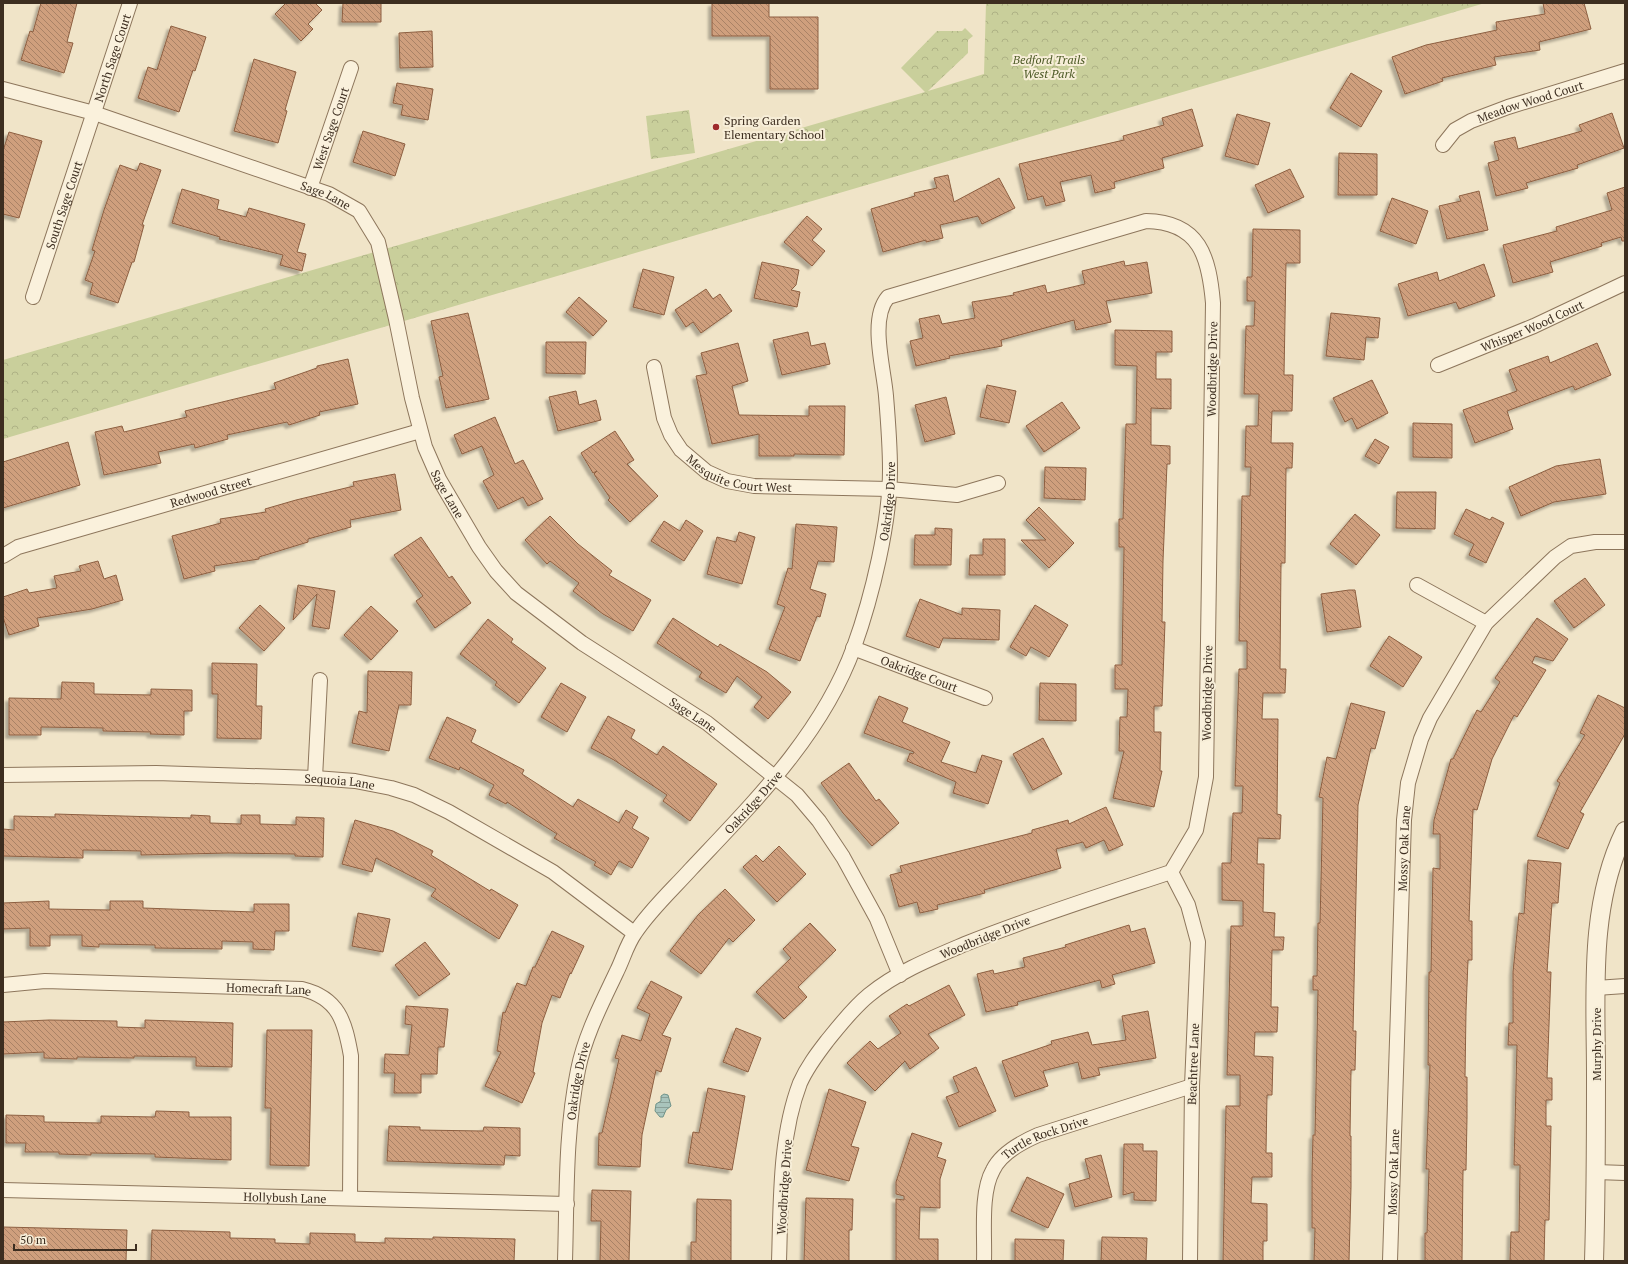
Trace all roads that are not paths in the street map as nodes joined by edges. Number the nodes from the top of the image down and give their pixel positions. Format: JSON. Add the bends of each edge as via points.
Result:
{"nodes":[{"id":1,"x":130,"y":3,"type":"edge"},
{"id":2,"x":351,"y":68,"type":"dead end"},
{"id":3,"x":1625,"y":71,"type":"edge"},
{"id":4,"x":3,"y":89,"type":"edge"},
{"id":5,"x":94,"y":113,"type":"junction"},
{"id":6,"x":1443,"y":145,"type":"dead end"},
{"id":7,"x":310,"y":188,"type":"junction"},
{"id":8,"x":1625,"y":283,"type":"edge"},
{"id":9,"x":33,"y":297,"type":"dead end"},
{"id":10,"x":879,"y":321,"type":"joint"},
{"id":11,"x":1438,"y":365,"type":"dead end"},
{"id":12,"x":654,"y":367,"type":"dead end"},
{"id":13,"x":420,"y":431,"type":"junction"},
{"id":14,"x":998,"y":482,"type":"dead end"},
{"id":15,"x":889,"y":489,"type":"junction"},
{"id":16,"x":1625,"y":542,"type":"edge"},
{"id":17,"x":3,"y":556,"type":"edge"},
{"id":18,"x":1417,"y":585,"type":"dead end"},
{"id":19,"x":1486,"y":623,"type":"junction"},
{"id":20,"x":853,"y":648,"type":"junction"},
{"id":21,"x":320,"y":680,"type":"dead end"},
{"id":22,"x":985,"y":698,"type":"dead end"},
{"id":23,"x":3,"y":775,"type":"edge"},
{"id":24,"x":776,"y":777,"type":"junction"},
{"id":25,"x":315,"y":778,"type":"junction"},
{"id":26,"x":1625,"y":831,"type":"edge"},
{"id":27,"x":1170,"y":872,"type":"junction"},
{"id":28,"x":634,"y":933,"type":"junction"},
{"id":29,"x":900,"y":975,"type":"junction"},
{"id":30,"x":3,"y":985,"type":"edge"},
{"id":31,"x":1625,"y":986,"type":"edge"},
{"id":32,"x":1596,"y":988,"type":"junction"},
{"id":33,"x":1192,"y":1086,"type":"junction"},
{"id":34,"x":1596,"y":1172,"type":"junction"},
{"id":35,"x":1625,"y":1173,"type":"edge"},
{"id":36,"x":3,"y":1190,"type":"edge"},
{"id":37,"x":350,"y":1197,"type":"junction"},
{"id":38,"x":567,"y":1204,"type":"junction"},
{"id":39,"x":566,"y":1261,"type":"edge"},
{"id":40,"x":779,"y":1261,"type":"edge"},
{"id":41,"x":984,"y":1261,"type":"edge"},
{"id":42,"x":1190,"y":1261,"type":"edge"},
{"id":43,"x":1390,"y":1261,"type":"edge"},
{"id":44,"x":1594,"y":1261,"type":"edge"}],
"edges":[{"from":1,"to":5,"type":"street","name":"North Sage Court"},
{"from":2,"to":7,"type":"street","name":"West Sage Court"},
{"from":3,"to":6,"type":"street","name":"Meadow Wood Court","via":[[1471,121],[1455,130]]},
{"from":4,"to":5,"type":"street","name":"Sage Lane"},
{"from":5,"to":7,"type":"street","name":"Sage Lane"},
{"from":5,"to":9,"type":"street","name":"South Sage Court"},
{"from":7,"to":13,"type":"street","name":"Sage Lane","via":[[329,194],[359,211],[378,242]]},
{"from":8,"to":11,"type":"street","name":"Whisper Wood Court","via":[[1534,326]]},
{"from":10,"to":15,"type":"street","name":"Oakridge Drive","via":[[890,462]]},
{"from":10,"to":27,"type":"street","name":"Woodbridge Drive","via":[[883,303],[888,297],[1146,221],[1175,225],[1187,231],[1198,243],[1206,258],[1211,276],[1213,303],[1206,777],[1196,830]]},
{"from":12,"to":15,"type":"street","name":"Mesquite Court West","via":[[664,418],[671,435],[681,450],[707,472],[726,481],[754,486]]},
{"from":13,"to":17,"type":"street","name":"Redwood Street","via":[[18,547]]},
{"from":13,"to":24,"type":"street","name":"Sage Lane","via":[[439,479],[496,571],[516,593],[582,643],[707,723]]},
{"from":14,"to":15,"type":"street","name":"Mesquite Court West","via":[[957,495]]},
{"from":15,"to":20,"type":"street","name":"Oakridge Drive","via":[[879,553],[867,606]]},
{"from":16,"to":19,"type":"street","name":"Mossy Oak Lane","via":[[1595,542],[1570,546],[1555,557]]},
{"from":18,"to":19,"type":"street"},
{"from":19,"to":43,"type":"street","name":"Mossy Oak Lane","via":[[1430,718],[1408,783],[1404,820]]},
{"from":20,"to":22,"type":"street","name":"Oakridge Court"},
{"from":20,"to":24,"type":"street","name":"Oakridge Drive","via":[[815,723]]},
{"from":21,"to":25,"type":"street"},
{"from":23,"to":25,"type":"street","name":"Sequoia Lane","via":[[156,773]]},
{"from":24,"to":28,"type":"street","name":"Oakridge Drive"},
{"from":24,"to":29,"type":"street","name":"Sage Lane","via":[[797,795],[844,857],[877,920]]},
{"from":25,"to":28,"type":"street","name":"Sequoia Lane","via":[[355,781],[391,788],[414,795],[449,812],[553,872]]},
{"from":26,"to":32,"type":"street","name":"Murphy Drive","via":[[1604,886],[1598,935]]},
{"from":27,"to":29,"type":"street","name":"Woodbridge Drive","via":[[1014,924],[943,953]]},
{"from":27,"to":33,"type":"street","name":"Beachtree Lane","via":[[1188,905],[1198,942]]},
{"from":28,"to":38,"type":"street","name":"Oakridge Drive","via":[[596,1012],[578,1069],[568,1143]]},
{"from":29,"to":40,"type":"street","name":"Woodbridge Drive","via":[[869,995],[841,1023],[809,1063],[800,1083],[787,1134]]},
{"from":30,"to":37,"type":"street","name":"Homecraft Lane","via":[[45,981],[302,989],[329,1000],[340,1014],[351,1056]]},
{"from":31,"to":32,"type":"street"},
{"from":32,"to":34,"type":"street","name":"Murphy Drive"},
{"from":33,"to":41,"type":"street","name":"Turtle Rock Drive","via":[[1038,1135],[1022,1143],[1001,1160],[993,1169],[988,1183]]},
{"from":33,"to":42,"type":"street","name":"Beachtree Lane"},
{"from":34,"to":35,"type":"street"},
{"from":34,"to":44,"type":"street","name":"Murphy Drive"},
{"from":36,"to":37,"type":"street","name":"Hollybush Lane"},
{"from":37,"to":38,"type":"street","name":"Hollybush Lane"},
{"from":38,"to":39,"type":"street","name":"Oakridge Drive"}]}
